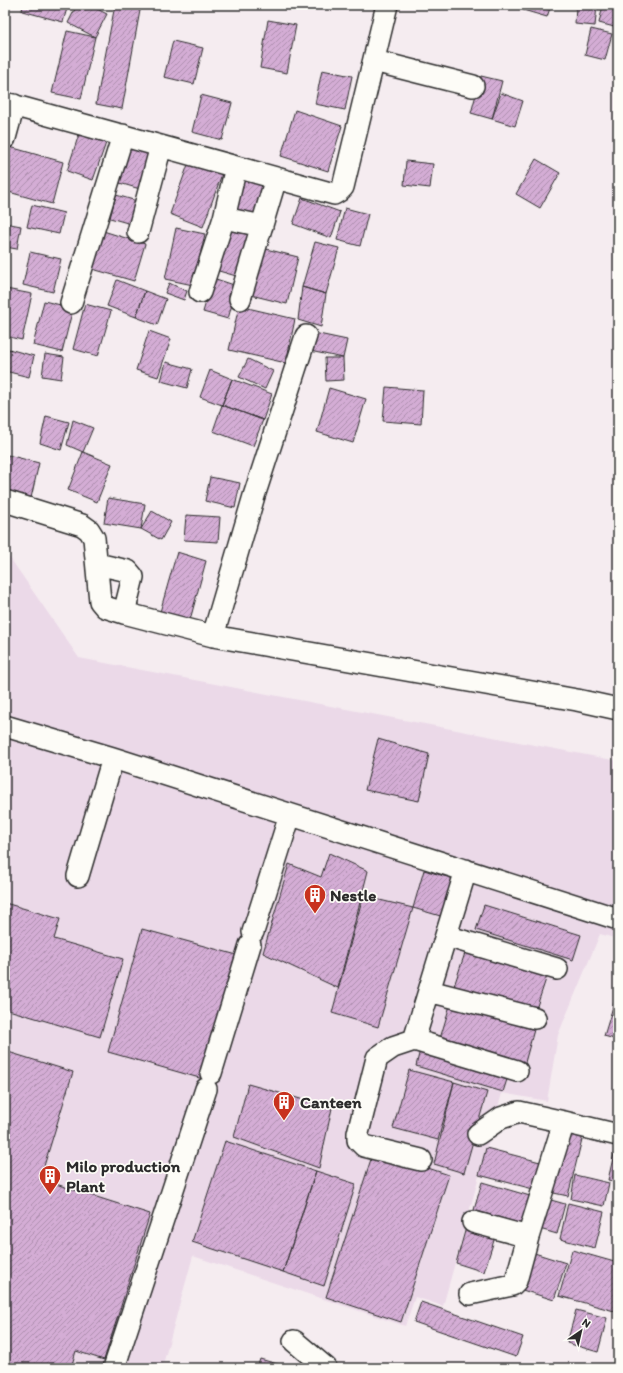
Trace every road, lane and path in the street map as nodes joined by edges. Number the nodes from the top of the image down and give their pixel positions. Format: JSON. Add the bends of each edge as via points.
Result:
{"nodes":[{"id":1,"x":387,"y":5,"type":"edge"},
{"id":2,"x":374,"y":61,"type":"junction"},
{"id":3,"x":473,"y":86,"type":"dead end"},
{"id":4,"x":10,"y":104,"type":"edge"},
{"id":5,"x":122,"y":135,"type":"junction"},
{"id":6,"x":5,"y":138,"type":"edge"},
{"id":7,"x":161,"y":146,"type":"junction"},
{"id":8,"x":236,"y":167,"type":"junction"},
{"id":9,"x":276,"y":178,"type":"junction"},
{"id":10,"x":224,"y":218,"type":"junction"},
{"id":11,"x":262,"y":226,"type":"junction"},
{"id":12,"x":138,"y":232,"type":"dead end"},
{"id":13,"x":200,"y":292,"type":"dead end"},
{"id":14,"x":240,"y":299,"type":"dead end"},
{"id":15,"x":71,"y":303,"type":"dead end"},
{"id":16,"x":306,"y":336,"type":"dead end"},
{"id":17,"x":5,"y":501,"type":"edge"},
{"id":18,"x":97,"y":564,"type":"junction"},
{"id":19,"x":124,"y":613,"type":"junction"},
{"id":20,"x":213,"y":636,"type":"junction"},
{"id":21,"x":618,"y":709,"type":"edge"},
{"id":22,"x":5,"y":726,"type":"edge"},
{"id":23,"x":113,"y":758,"type":"junction"},
{"id":24,"x":290,"y":814,"type":"junction"},
{"id":25,"x":466,"y":870,"type":"junction"},
{"id":26,"x":78,"y":876,"type":"dead end"},
{"id":27,"x":618,"y":918,"type":"edge"},
{"id":28,"x":446,"y":936,"type":"junction"},
{"id":29,"x":558,"y":969,"type":"dead end"},
{"id":30,"x":429,"y":991,"type":"junction"},
{"id":31,"x":535,"y":1018,"type":"dead end"},
{"id":32,"x":414,"y":1040,"type":"junction"},
{"id":33,"x":517,"y":1071,"type":"dead end"},
{"id":34,"x":564,"y":1122,"type":"junction"},
{"id":35,"x":478,"y":1134,"type":"dead end"},
{"id":36,"x":618,"y":1135,"type":"edge"},
{"id":37,"x":421,"y":1160,"type":"dead end"},
{"id":38,"x":473,"y":1222,"type":"dead end"},
{"id":39,"x":528,"y":1237,"type":"junction"},
{"id":40,"x":470,"y":1294,"type":"dead end"},
{"id":41,"x":294,"y":1341,"type":"dead end"},
{"id":42,"x":114,"y":1368,"type":"edge"},
{"id":43,"x":326,"y":1368,"type":"edge"}],
"edges":[{"from":1,"to":2,"type":"street"},
{"from":2,"to":3,"type":"street"},
{"from":2,"to":9,"type":"street","via":[[343,187],[339,192],[334,194]]},
{"from":4,"to":5,"type":"street"},
{"from":4,"to":6,"type":"street"},
{"from":5,"to":7,"type":"street"},
{"from":5,"to":15,"type":"street"},
{"from":7,"to":8,"type":"street"},
{"from":7,"to":12,"type":"street"},
{"from":8,"to":9,"type":"street"},
{"from":8,"to":10,"type":"street"},
{"from":9,"to":11,"type":"street"},
{"from":10,"to":11,"type":"street"},
{"from":10,"to":13,"type":"street"},
{"from":11,"to":14,"type":"street"},
{"from":16,"to":20,"type":"street","via":[[254,496]]},
{"from":17,"to":18,"type":"street","via":[[82,525],[94,538]]},
{"from":18,"to":19,"type":"street","via":[[100,601],[105,607]]},
{"from":18,"to":19,"type":"street","via":[[131,573],[133,577]]},
{"from":19,"to":20,"type":"street"},
{"from":20,"to":21,"type":"street"},
{"from":22,"to":23,"type":"street"},
{"from":23,"to":24,"type":"street"},
{"from":23,"to":26,"type":"street"},
{"from":24,"to":25,"type":"street"},
{"from":24,"to":42,"type":"street","via":[[208,1081]]},
{"from":25,"to":27,"type":"street"},
{"from":25,"to":28,"type":"street"},
{"from":28,"to":29,"type":"street"},
{"from":28,"to":30,"type":"street"},
{"from":30,"to":31,"type":"street"},
{"from":30,"to":32,"type":"street"},
{"from":32,"to":33,"type":"street"},
{"from":32,"to":37,"type":"street","via":[[393,1047],[377,1058],[358,1140],[364,1146]]},
{"from":34,"to":35,"type":"street","via":[[520,1112],[501,1118]]},
{"from":34,"to":36,"type":"street"},
{"from":34,"to":39,"type":"street"},
{"from":38,"to":39,"type":"street"},
{"from":39,"to":40,"type":"street","via":[[515,1284]]},
{"from":41,"to":43,"type":"street"}]}
